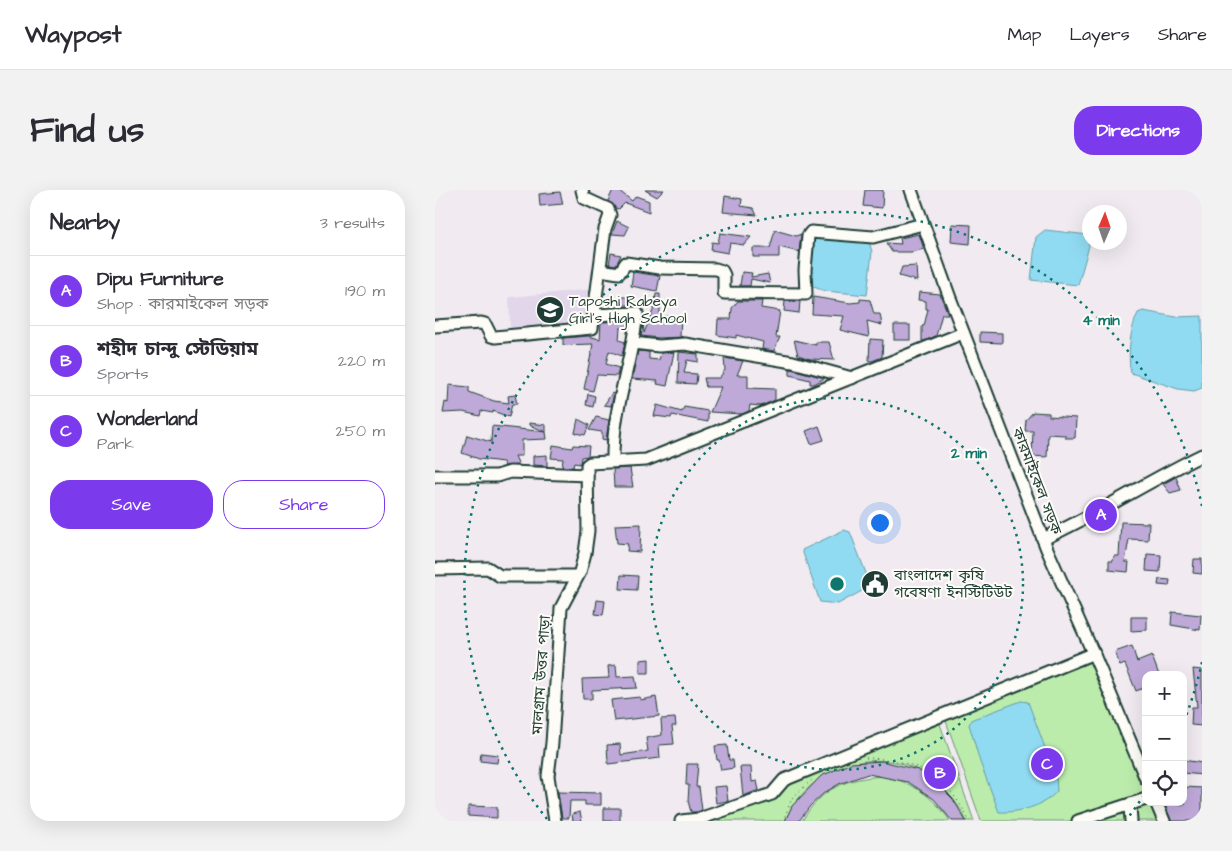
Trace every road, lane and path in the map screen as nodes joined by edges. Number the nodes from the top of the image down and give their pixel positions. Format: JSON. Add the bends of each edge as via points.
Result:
{"nodes":[{"id":1,"x":582,"y":190,"type":"edge"},
{"id":2,"x":911,"y":190,"type":"edge"},
{"id":3,"x":923,"y":224,"type":"junction"},
{"id":4,"x":600,"y":270,"type":"junction"},
{"id":5,"x":594,"y":315,"type":"junction"},
{"id":6,"x":435,"y":326,"type":"edge"},
{"id":7,"x":963,"y":333,"type":"junction"},
{"id":8,"x":633,"y":343,"type":"junction"},
{"id":9,"x":852,"y":378,"type":"junction"},
{"id":10,"x":1202,"y":456,"type":"edge"},
{"id":11,"x":613,"y":461,"type":"junction"},
{"id":12,"x":587,"y":475,"type":"junction"},
{"id":13,"x":435,"y":476,"type":"edge"},
{"id":14,"x":1043,"y":539,"type":"junction"},
{"id":15,"x":435,"y":569,"type":"edge"},
{"id":16,"x":577,"y":576,"type":"junction"},
{"id":17,"x":1094,"y":653,"type":"junction"},
{"id":18,"x":866,"y":758,"type":"dead end"},
{"id":19,"x":1142,"y":769,"type":"edge"},
{"id":20,"x":814,"y":778,"type":"dead end"},
{"id":21,"x":1142,"y":801,"type":"edge"},
{"id":22,"x":1130,"y":805,"type":"junction"},
{"id":23,"x":1158,"y":806,"type":"edge"},
{"id":24,"x":700,"y":820,"type":"edge"},
{"id":25,"x":555,"y":821,"type":"edge"},
{"id":26,"x":681,"y":821,"type":"edge"},
{"id":27,"x":783,"y":821,"type":"edge"},
{"id":28,"x":969,"y":821,"type":"edge"},
{"id":29,"x":1078,"y":821,"type":"edge"},
{"id":30,"x":1131,"y":821,"type":"edge"},
{"id":31,"x":1164,"y":821,"type":"edge"}],
"edges":[{"from":1,"to":4,"type":"street","via":[[584,198],[608,209]]},
{"from":2,"to":3,"type":"street","name":"কারমাইকেল সড়ক"},
{"from":3,"to":4,"type":"street","via":[[873,236],[811,232],[808,236],[805,294],[723,293],[724,275],[716,269],[660,268],[626,262],[619,273]]},
{"from":3,"to":7,"type":"street","name":"কারমাইকেল সড়ক"},
{"from":4,"to":5,"type":"street"},
{"from":5,"to":6,"type":"street","via":[[592,328],[495,337],[481,323]]},
{"from":5,"to":8,"type":"street","via":[[637,313]]},
{"from":7,"to":9,"type":"street"},
{"from":7,"to":14,"type":"street","name":"কারমাইকেল সড়ক"},
{"from":8,"to":9,"type":"street","via":[[695,346],[793,362]]},
{"from":8,"to":11,"type":"street","via":[[619,396]]},
{"from":9,"to":11,"type":"street","via":[[646,460]]},
{"from":10,"to":14,"type":"street","via":[[1165,473],[1087,520]]},
{"from":11,"to":12,"type":"street","via":[[590,463]]},
{"from":12,"to":13,"type":"street","via":[[510,472],[497,476]]},
{"from":12,"to":16,"type":"street","name":"মালগ্রাম উত্তর পাড়া","via":[[588,531],[585,554]]},
{"from":14,"to":17,"type":"street","name":"কারমাইকেল সড়ক"},
{"from":15,"to":16,"type":"street","via":[[488,568],[501,576]]},
{"from":16,"to":25,"type":"street","name":"মালগ্রাম উত্তর পাড়া","via":[[561,608],[548,776]]},
{"from":17,"to":19,"type":"street","name":"কারমাইকেল সড়ক"},
{"from":17,"to":24,"type":"street","via":[[784,780],[772,794]]},
{"from":18,"to":28,"type":"path","via":[[893,758],[915,765],[938,778],[953,793]]},
{"from":20,"to":27,"type":"path","via":[[792,798]]},
{"from":21,"to":22,"type":"street"},
{"from":22,"to":29,"type":"street"},
{"from":22,"to":30,"type":"street"},
{"from":23,"to":31,"type":"street"},
{"from":24,"to":26,"type":"street"}]}
